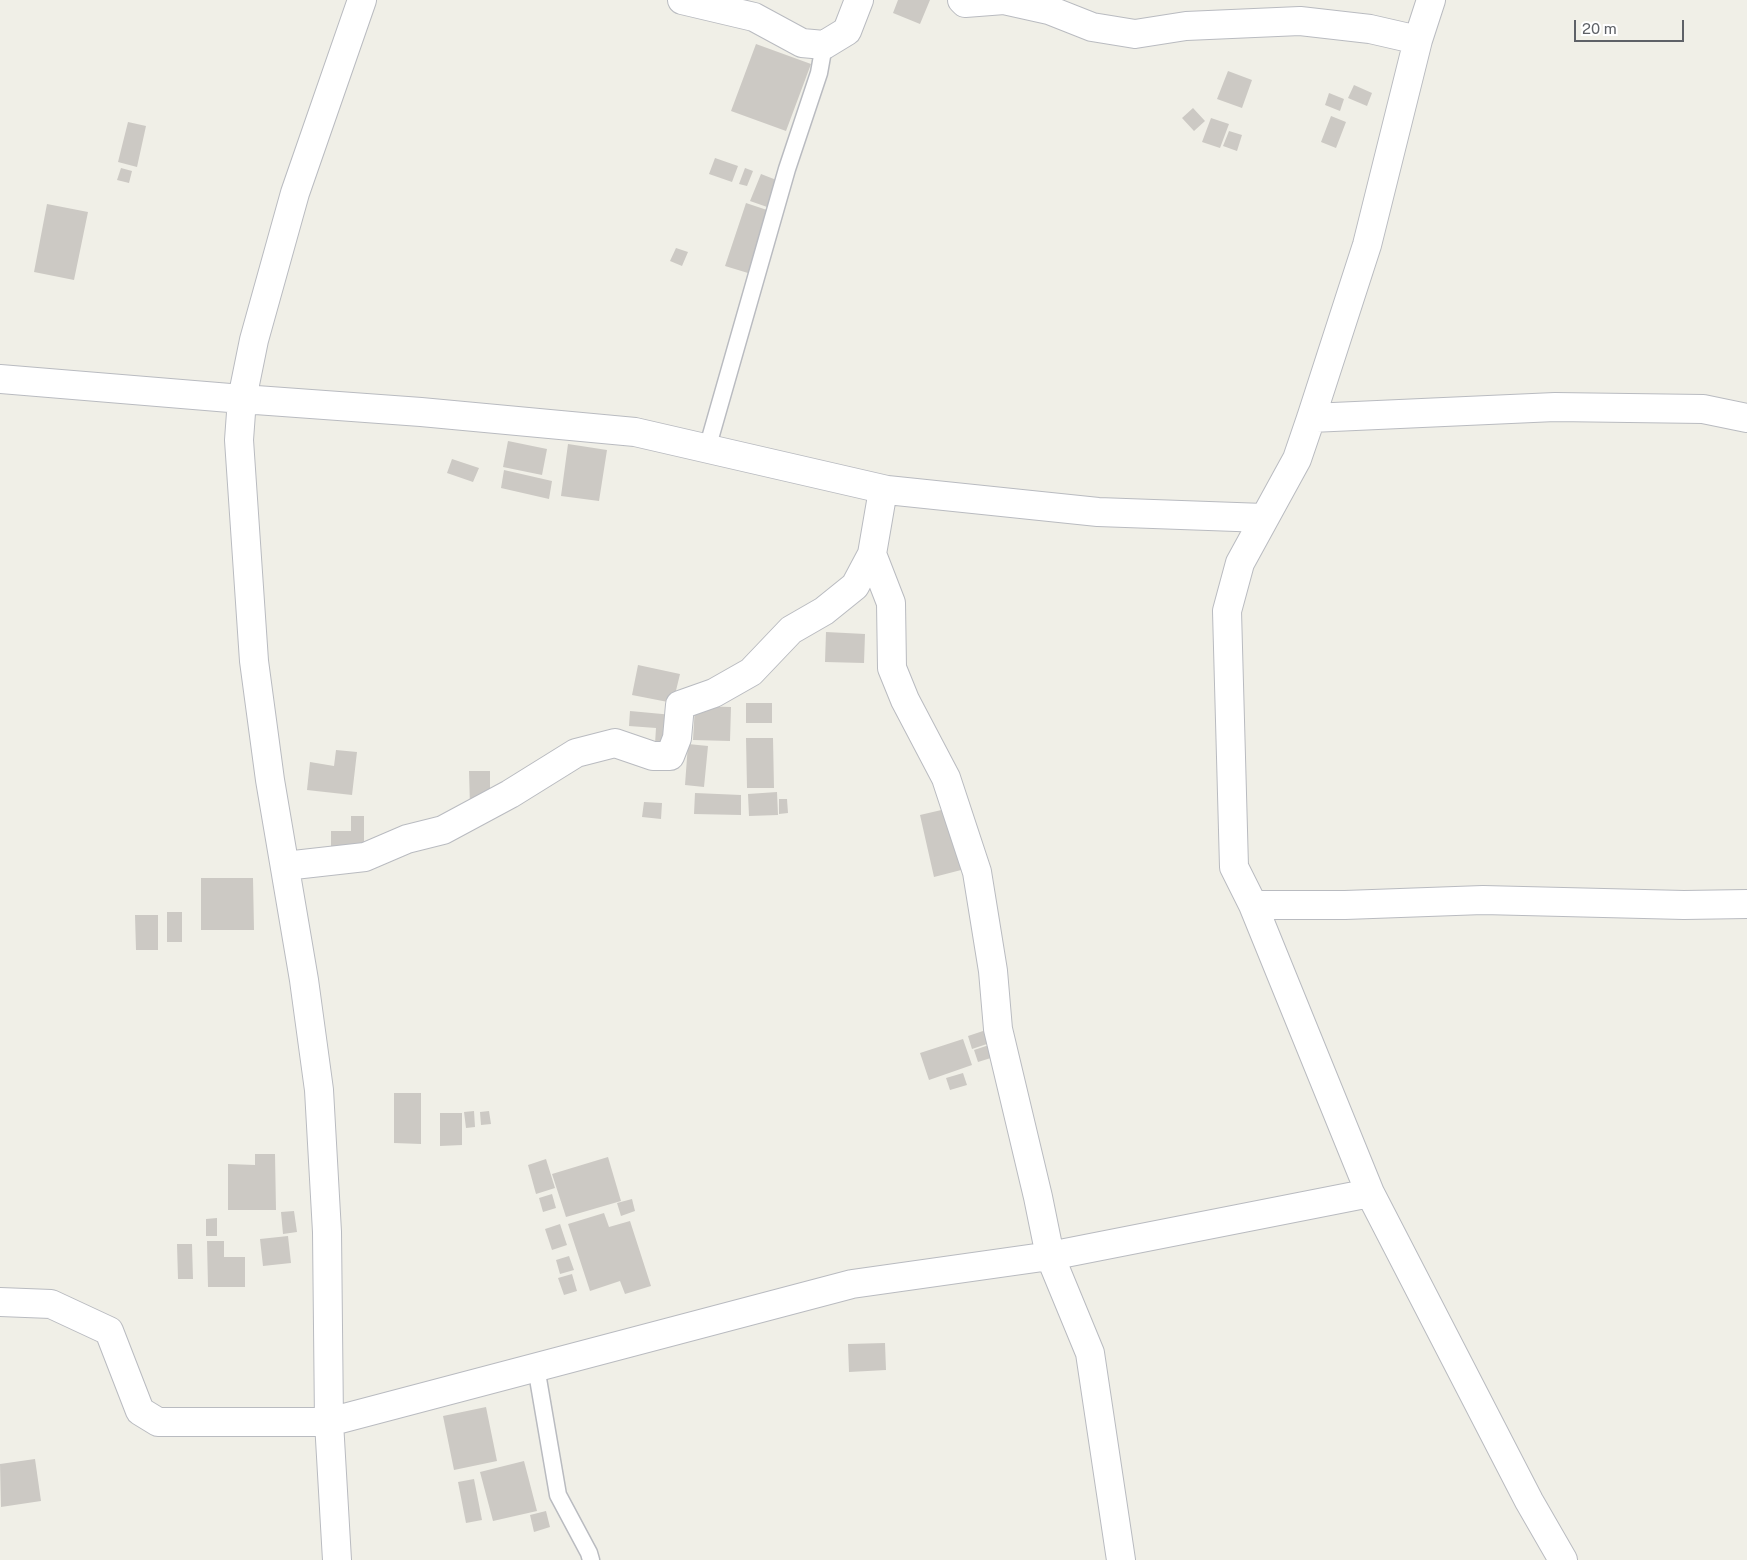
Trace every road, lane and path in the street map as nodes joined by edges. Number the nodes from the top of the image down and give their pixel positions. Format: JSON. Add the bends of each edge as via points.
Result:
{"nodes":[{"id":1,"x":362,"y":0,"type":"edge"},
{"id":2,"x":682,"y":0,"type":"edge"},
{"id":3,"x":859,"y":0,"type":"edge"},
{"id":4,"x":962,"y":0,"type":"edge"},
{"id":5,"x":1432,"y":0,"type":"edge"},
{"id":6,"x":1418,"y":40,"type":"junction"},
{"id":7,"x":824,"y":45,"type":"junction"},
{"id":8,"x":0,"y":379,"type":"edge"},
{"id":9,"x":242,"y":399,"type":"junction"},
{"id":10,"x":1312,"y":418,"type":"junction"},
{"id":11,"x":1747,"y":418,"type":"edge"},
{"id":12,"x":707,"y":449,"type":"junction"},
{"id":13,"x":883,"y":490,"type":"junction"},
{"id":14,"x":1264,"y":518,"type":"junction"},
{"id":15,"x":872,"y":554,"type":"junction"},
{"id":16,"x":285,"y":866,"type":"junction"},
{"id":17,"x":1747,"y":904,"type":"edge"},
{"id":18,"x":1253,"y":905,"type":"junction"},
{"id":19,"x":1370,"y":1193,"type":"junction"},
{"id":20,"x":1050,"y":1256,"type":"junction"},
{"id":21,"x":0,"y":1302,"type":"edge"},
{"id":22,"x":536,"y":1367,"type":"junction"},
{"id":23,"x":329,"y":1422,"type":"junction"},
{"id":24,"x":337,"y":1560,"type":"edge"},
{"id":25,"x":591,"y":1560,"type":"edge"},
{"id":26,"x":1121,"y":1560,"type":"edge"},
{"id":27,"x":1563,"y":1560,"type":"edge"}],
"edges":[{"from":1,"to":9,"type":"street","via":[[295,193],[254,340]]},
{"from":2,"to":7,"type":"street","via":[[754,17],[802,43]]},
{"from":3,"to":7,"type":"street","via":[[848,31]]},
{"from":4,"to":6,"type":"street","via":[[965,3],[1004,0],[1049,10],[1092,26],[1135,34],[1186,26],[1300,21],[1370,29]]},
{"from":5,"to":6,"type":"street"},
{"from":6,"to":10,"type":"street","via":[[1367,245]]},
{"from":7,"to":12,"type":"lane","via":[[819,73],[787,168]]},
{"from":8,"to":9,"type":"street"},
{"from":9,"to":12,"type":"street","via":[[635,432]]},
{"from":9,"to":16,"type":"street","via":[[241,475],[254,661]]},
{"from":10,"to":11,"type":"street","via":[[1555,407],[1703,409]]},
{"from":10,"to":14,"type":"street","via":[[1297,459]]},
{"from":12,"to":13,"type":"street"},
{"from":13,"to":14,"type":"street","via":[[1098,512]]},
{"from":13,"to":15,"type":"street"},
{"from":14,"to":18,"type":"street","via":[[1240,563],[1227,611],[1234,867]]},
{"from":15,"to":16,"type":"street","via":[[855,586],[824,611],[792,630],[751,672],[714,693],[680,705],[677,738],[670,756],[653,756],[615,743],[576,753],[443,830],[407,839],[365,856]]},
{"from":15,"to":20,"type":"street","via":[[891,603],[892,668],[904,700],[946,778],[976,872],[993,971],[998,1029]]},
{"from":16,"to":23,"type":"street","via":[[319,1090],[327,1232]]},
{"from":17,"to":18,"type":"street","via":[[1482,900]]},
{"from":18,"to":19,"type":"street"},
{"from":19,"to":20,"type":"street"},
{"from":19,"to":27,"type":"street","via":[[1529,1501]]},
{"from":20,"to":22,"type":"street","via":[[852,1284]]},
{"from":20,"to":26,"type":"street","via":[[1090,1353]]},
{"from":21,"to":23,"type":"street","via":[[51,1304],[109,1331],[140,1411],[158,1422]]},
{"from":22,"to":23,"type":"street"},
{"from":22,"to":25,"type":"lane","via":[[558,1495]]},
{"from":23,"to":24,"type":"street"}]}
